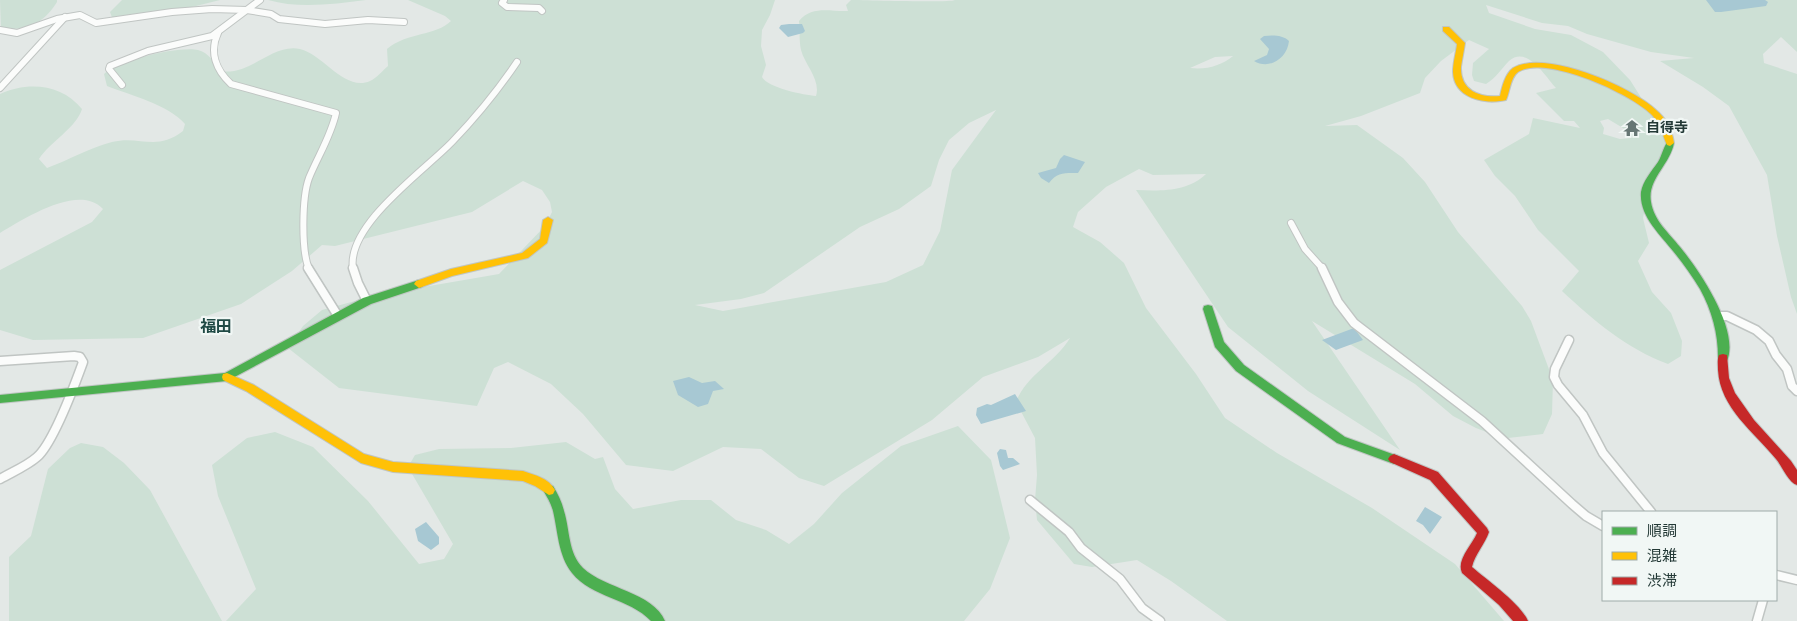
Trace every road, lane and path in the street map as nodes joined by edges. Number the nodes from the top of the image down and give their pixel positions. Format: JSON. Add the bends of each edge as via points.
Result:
{"nodes":[{"id":1,"x":260,"y":0,"type":"edge"},
{"id":2,"x":504,"y":0,"type":"edge"},
{"id":3,"x":247,"y":10,"type":"junction"},
{"id":4,"x":542,"y":11,"type":"dead end"},
{"id":5,"x":65,"y":17,"type":"junction"},
{"id":6,"x":404,"y":22,"type":"dead end"},
{"id":7,"x":1446,"y":29,"type":"dead end"},
{"id":8,"x":0,"y":30,"type":"edge"},
{"id":9,"x":218,"y":33,"type":"junction"},
{"id":10,"x":516,"y":62,"type":"dead end"},
{"id":11,"x":122,"y":85,"type":"dead end"},
{"id":12,"x":0,"y":88,"type":"edge"},
{"id":13,"x":548,"y":220,"type":"dead end"},
{"id":14,"x":1291,"y":223,"type":"dead end"},
{"id":15,"x":367,"y":301,"type":"junction"},
{"id":16,"x":1208,"y":309,"type":"dead end"},
{"id":17,"x":338,"y":316,"type":"junction"},
{"id":18,"x":1718,"y":316,"type":"junction"},
{"id":19,"x":1569,"y":340,"type":"dead end"},
{"id":20,"x":0,"y":361,"type":"edge"},
{"id":21,"x":228,"y":377,"type":"junction"},
{"id":22,"x":1797,"y":391,"type":"edge"},
{"id":23,"x":72,"y":392,"type":"junction"},
{"id":24,"x":0,"y":399,"type":"edge"},
{"id":25,"x":0,"y":479,"type":"edge"},
{"id":26,"x":1797,"y":480,"type":"edge"},
{"id":27,"x":1030,"y":500,"type":"dead end"},
{"id":28,"x":1650,"y":511,"type":"edge"},
{"id":29,"x":1602,"y":525,"type":"edge"},
{"id":30,"x":1777,"y":575,"type":"edge"},
{"id":31,"x":1797,"y":580,"type":"edge"},
{"id":32,"x":1762,"y":601,"type":"edge"},
{"id":33,"x":659,"y":621,"type":"edge"},
{"id":34,"x":1160,"y":621,"type":"edge"},
{"id":35,"x":1522,"y":621,"type":"edge"},
{"id":36,"x":1757,"y":621,"type":"edge"}],
"edges":[{"from":1,"to":3,"type":"street"},
{"from":2,"to":4,"type":"street","via":[[502,3],[507,7],[539,8]]},
{"from":3,"to":5,"type":"street","via":[[181,11],[96,23],[80,15]]},
{"from":3,"to":6,"type":"street","via":[[271,14],[279,19],[325,24],[368,20]]},
{"from":3,"to":9,"type":"street"},
{"from":5,"to":8,"type":"street","via":[[17,33]]},
{"from":5,"to":12,"type":"street"},
{"from":7,"to":18,"type":"street","via":[[1461,43],[1457,74],[1460,86],[1474,97],[1487,100],[1503,98],[1511,74],[1519,68],[1543,66],[1566,69],[1617,87],[1634,96],[1662,119],[1670,146],[1668,155],[1647,182],[1643,193],[1646,206],[1657,226],[1681,254]]},
{"from":9,"to":11,"type":"street","via":[[148,51],[110,66]]},
{"from":9,"to":17,"type":"street","via":[[213,42],[214,58],[230,84],[336,112],[333,127],[305,192],[304,257],[311,275]]},
{"from":10,"to":15,"type":"street","via":[[475,117],[381,210],[359,238],[354,249],[353,270]]},
{"from":13,"to":15,"type":"street","via":[[544,241],[525,256],[451,273]]},
{"from":14,"to":29,"type":"street","via":[[1354,323],[1482,421],[1572,504]]},
{"from":15,"to":17,"type":"street"},
{"from":16,"to":35,"type":"street","via":[[1219,344],[1254,378],[1341,440],[1434,476],[1483,532],[1482,539],[1468,558],[1466,569]]},
{"from":17,"to":21,"type":"street"},
{"from":18,"to":22,"type":"street","via":[[1727,316],[1756,330],[1769,341]]},
{"from":18,"to":26,"type":"street","via":[[1724,340],[1722,371],[1725,389]]},
{"from":19,"to":28,"type":"street","via":[[1554,377],[1583,415],[1603,453]]},
{"from":20,"to":23,"type":"street","via":[[80,357],[84,362]]},
{"from":21,"to":23,"type":"street"},
{"from":21,"to":33,"type":"street","via":[[361,458],[393,467],[523,476],[536,480],[554,495],[566,551],[575,567],[588,579],[641,603]]},
{"from":23,"to":24,"type":"street"},
{"from":23,"to":25,"type":"street","via":[[44,450]]},
{"from":27,"to":34,"type":"street","via":[[1120,579],[1142,608]]},
{"from":30,"to":31,"type":"street"},
{"from":32,"to":36,"type":"street"}]}
